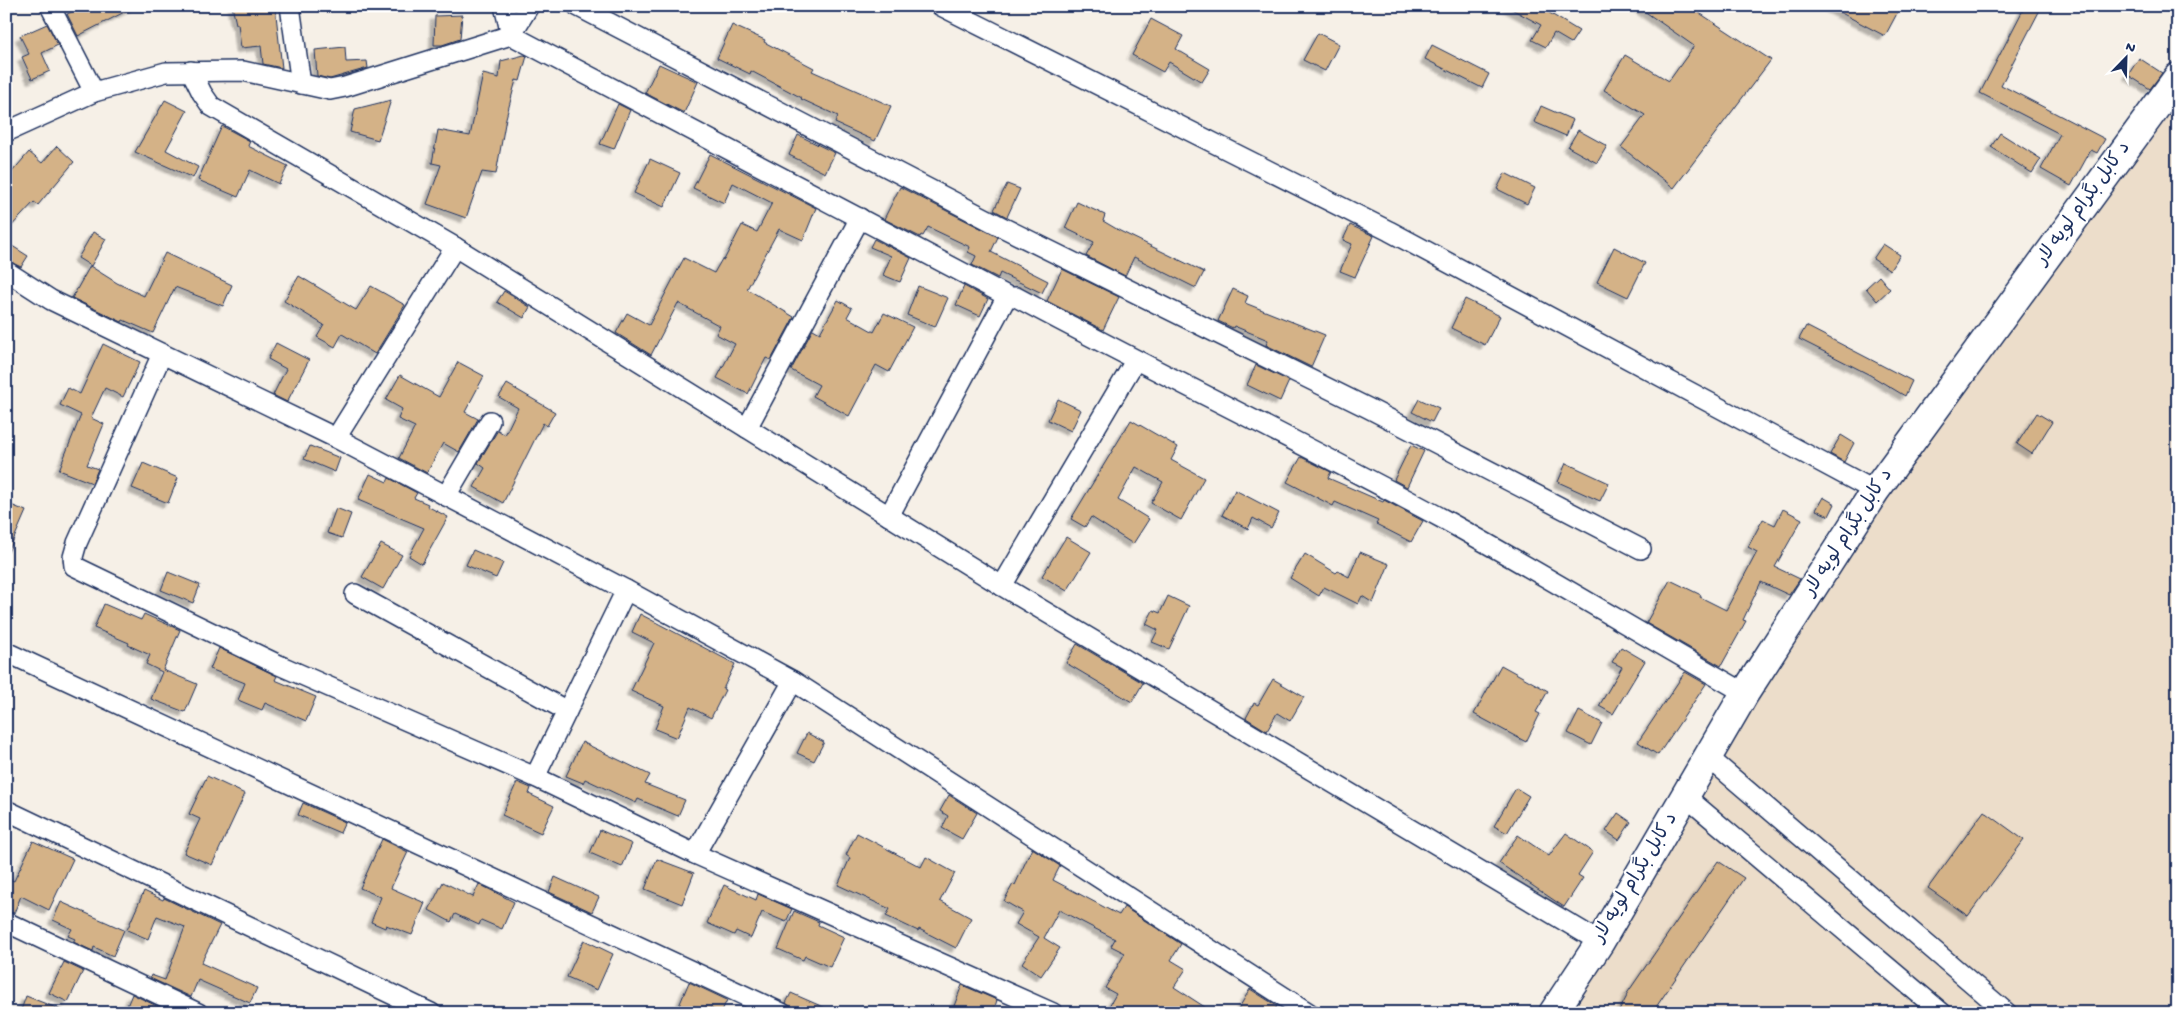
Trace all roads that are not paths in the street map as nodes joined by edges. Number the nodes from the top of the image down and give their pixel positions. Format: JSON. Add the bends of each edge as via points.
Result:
{"nodes":[{"id":1,"x":50,"y":6,"type":"edge"},
{"id":2,"x":290,"y":6,"type":"edge"},
{"id":3,"x":504,"y":6,"type":"edge"},
{"id":4,"x":529,"y":6,"type":"edge"},
{"id":5,"x":577,"y":6,"type":"edge"},
{"id":6,"x":941,"y":6,"type":"edge"},
{"id":7,"x":511,"y":35,"type":"junction"},
{"id":8,"x":191,"y":71,"type":"junction"},
{"id":9,"x":2178,"y":76,"type":"edge"},
{"id":10,"x":301,"y":84,"type":"junction"},
{"id":11,"x":94,"y":92,"type":"junction"},
{"id":12,"x":6,"y":132,"type":"edge"},
{"id":13,"x":860,"y":218,"type":"junction"},
{"id":14,"x":455,"y":247,"type":"junction"},
{"id":15,"x":6,"y":271,"type":"edge"},
{"id":16,"x":1010,"y":297,"type":"junction"},
{"id":17,"x":162,"y":354,"type":"junction"},
{"id":18,"x":1135,"y":361,"type":"junction"},
{"id":19,"x":490,"y":421,"type":"dead end"},
{"id":20,"x":747,"y":428,"type":"junction"},
{"id":21,"x":336,"y":438,"type":"junction"},
{"id":22,"x":1875,"y":491,"type":"junction"},
{"id":23,"x":446,"y":496,"type":"junction"},
{"id":24,"x":889,"y":516,"type":"junction"},
{"id":25,"x":1641,"y":550,"type":"dead end"},
{"id":26,"x":1002,"y":586,"type":"junction"},
{"id":27,"x":626,"y":590,"type":"junction"},
{"id":28,"x":355,"y":594,"type":"dead end"},
{"id":29,"x":6,"y":652,"type":"edge"},
{"id":30,"x":793,"y":681,"type":"junction"},
{"id":31,"x":1745,"y":693,"type":"junction"},
{"id":32,"x":567,"y":711,"type":"junction"},
{"id":33,"x":1708,"y":757,"type":"junction"},
{"id":34,"x":535,"y":778,"type":"junction"},
{"id":35,"x":1685,"y":796,"type":"junction"},
{"id":36,"x":6,"y":810,"type":"edge"},
{"id":37,"x":695,"y":854,"type":"junction"},
{"id":38,"x":6,"y":922,"type":"edge"},
{"id":39,"x":1600,"y":942,"type":"junction"},
{"id":40,"x":198,"y":1013,"type":"edge"},
{"id":41,"x":431,"y":1013,"type":"edge"},
{"id":42,"x":782,"y":1013,"type":"edge"},
{"id":43,"x":1053,"y":1013,"type":"edge"},
{"id":44,"x":1309,"y":1013,"type":"edge"},
{"id":45,"x":1553,"y":1013,"type":"edge"},
{"id":46,"x":1942,"y":1013,"type":"edge"},
{"id":47,"x":2007,"y":1013,"type":"edge"}],
"edges":[{"from":1,"to":11,"type":"street"},
{"from":2,"to":10,"type":"street"},
{"from":3,"to":7,"type":"street"},
{"from":4,"to":7,"type":"street"},
{"from":5,"to":25,"type":"street","via":[[1004,228],[1368,408]]},
{"from":6,"to":22,"type":"street","via":[[1389,230]]},
{"from":7,"to":10,"type":"street","via":[[345,87],[330,90]]},
{"from":7,"to":13,"type":"street"},
{"from":8,"to":10,"type":"street","via":[[243,71]]},
{"from":8,"to":11,"type":"street","via":[[166,72]]},
{"from":8,"to":14,"type":"street","via":[[211,106]]},
{"from":9,"to":22,"type":"highway","name":"د کابل بگرام لویه لار"},
{"from":11,"to":12,"type":"street"},
{"from":13,"to":16,"type":"street"},
{"from":13,"to":20,"type":"street"},
{"from":14,"to":20,"type":"street"},
{"from":14,"to":21,"type":"street"},
{"from":15,"to":17,"type":"street","via":[[51,300]]},
{"from":16,"to":18,"type":"street","via":[[1016,297]]},
{"from":16,"to":24,"type":"street","via":[[1000,309]]},
{"from":17,"to":21,"type":"street"},
{"from":17,"to":34,"type":"street","via":[[77,543],[74,566],[279,665]]},
{"from":18,"to":26,"type":"street"},
{"from":18,"to":31,"type":"street","via":[[1446,521]]},
{"from":19,"to":23,"type":"street"},
{"from":20,"to":24,"type":"street"},
{"from":21,"to":23,"type":"street"},
{"from":22,"to":31,"type":"highway","name":"د کابل بگرام لویه لار"},
{"from":23,"to":27,"type":"street"},
{"from":24,"to":26,"type":"street"},
{"from":26,"to":39,"type":"street"},
{"from":27,"to":30,"type":"street"},
{"from":27,"to":32,"type":"street"},
{"from":28,"to":32,"type":"street"},
{"from":29,"to":42,"type":"street"},
{"from":30,"to":37,"type":"street"},
{"from":30,"to":44,"type":"street"},
{"from":31,"to":33,"type":"highway","name":"د کابل بگرام لویه لار"},
{"from":32,"to":34,"type":"street"},
{"from":33,"to":35,"type":"highway","name":"د کابل بگرام لویه لار"},
{"from":33,"to":47,"type":"street"},
{"from":34,"to":37,"type":"street"},
{"from":35,"to":39,"type":"highway","name":"د کابل بگرام لویه لار"},
{"from":35,"to":46,"type":"street"},
{"from":36,"to":41,"type":"street"},
{"from":37,"to":43,"type":"street"},
{"from":38,"to":40,"type":"street"},
{"from":39,"to":45,"type":"highway","name":"د کابل بگرام لویه لار"}]}
